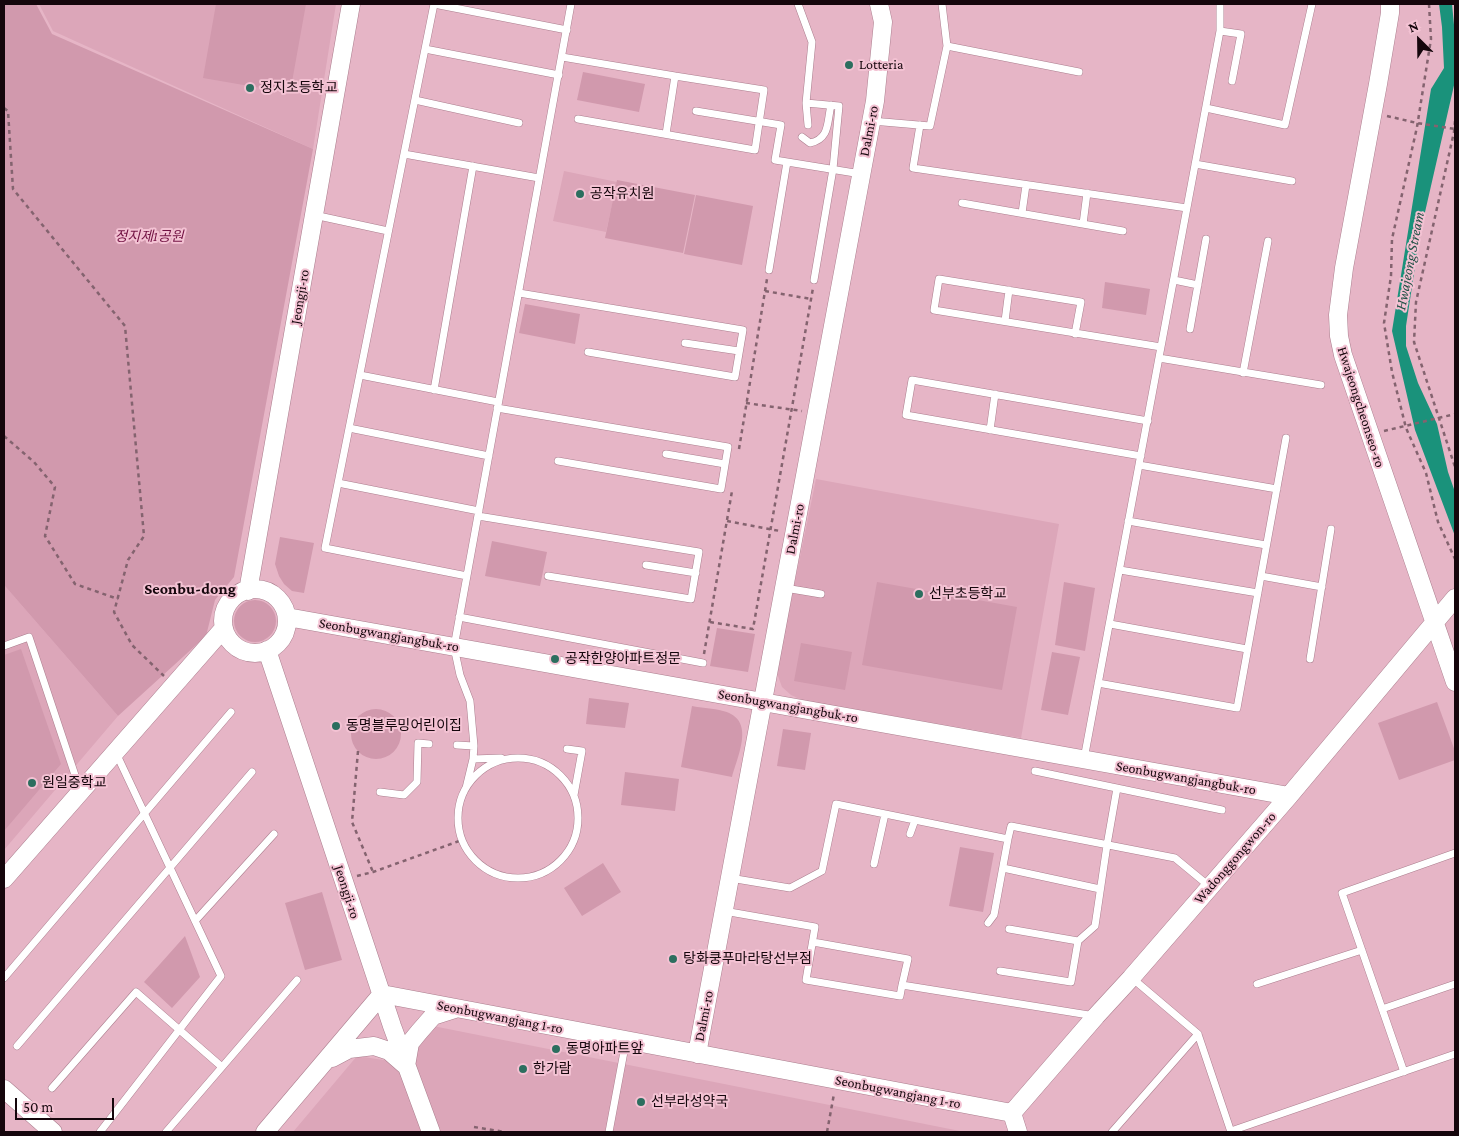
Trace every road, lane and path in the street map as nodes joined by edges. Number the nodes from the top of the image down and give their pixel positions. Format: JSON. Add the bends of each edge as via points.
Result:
{"nodes":[{"id":1,"x":351,"y":4,"type":"edge"},
{"id":2,"x":572,"y":4,"type":"edge"},
{"id":3,"x":798,"y":4,"type":"edge"},
{"id":4,"x":878,"y":4,"type":"edge"},
{"id":5,"x":942,"y":4,"type":"edge"},
{"id":6,"x":1220,"y":4,"type":"edge"},
{"id":7,"x":1312,"y":4,"type":"edge"},
{"id":8,"x":1390,"y":4,"type":"edge"},
{"id":9,"x":1429,"y":4,"type":"edge"},
{"id":10,"x":567,"y":30,"type":"junction"},
{"id":11,"x":1220,"y":31,"type":"junction"},
{"id":12,"x":947,"y":46,"type":"junction"},
{"id":13,"x":425,"y":48,"type":"junction"},
{"id":14,"x":562,"y":57,"type":"junction"},
{"id":15,"x":1079,"y":72,"type":"dead end"},
{"id":16,"x":559,"y":75,"type":"junction"},
{"id":17,"x":675,"y":76,"type":"junction"},
{"id":18,"x":1232,"y":81,"type":"dead end"},
{"id":19,"x":415,"y":100,"type":"junction"},
{"id":20,"x":806,"y":102,"type":"junction"},
{"id":21,"x":830,"y":105,"type":"junction"},
{"id":22,"x":4,"y":108,"type":"edge"},
{"id":23,"x":1206,"y":108,"type":"junction"},
{"id":24,"x":696,"y":111,"type":"dead end"},
{"id":25,"x":1373,"y":113,"type":"junction"},
{"id":26,"x":578,"y":119,"type":"dead end"},
{"id":27,"x":759,"y":121,"type":"junction"},
{"id":28,"x":871,"y":121,"type":"junction"},
{"id":29,"x":1455,"y":121,"type":"edge"},
{"id":30,"x":519,"y":123,"type":"dead end"},
{"id":31,"x":1418,"y":123,"type":"junction"},
{"id":32,"x":808,"y":125,"type":"dead end"},
{"id":33,"x":920,"y":125,"type":"junction"},
{"id":34,"x":1455,"y":129,"type":"edge"},
{"id":35,"x":666,"y":134,"type":"junction"},
{"id":36,"x":802,"y":137,"type":"dead end"},
{"id":37,"x":404,"y":154,"type":"junction"},
{"id":38,"x":787,"y":162,"type":"junction"},
{"id":39,"x":1196,"y":164,"type":"junction"},
{"id":40,"x":473,"y":166,"type":"junction"},
{"id":41,"x":833,"y":169,"type":"junction"},
{"id":42,"x":861,"y":174,"type":"junction"},
{"id":43,"x":539,"y":178,"type":"junction"},
{"id":44,"x":1292,"y":181,"type":"dead end"},
{"id":45,"x":1026,"y":184,"type":"junction"},
{"id":46,"x":1087,"y":193,"type":"junction"},
{"id":47,"x":962,"y":203,"type":"dead end"},
{"id":48,"x":1187,"y":208,"type":"junction"},
{"id":49,"x":1022,"y":214,"type":"junction"},
{"id":50,"x":314,"y":215,"type":"junction"},
{"id":51,"x":1083,"y":224,"type":"junction"},
{"id":52,"x":388,"y":231,"type":"junction"},
{"id":53,"x":1123,"y":231,"type":"dead end"},
{"id":54,"x":1206,"y":239,"type":"dead end"},
{"id":55,"x":1268,"y":241,"type":"dead end"},
{"id":56,"x":769,"y":270,"type":"joint"},
{"id":57,"x":814,"y":280,"type":"joint"},
{"id":58,"x":1174,"y":280,"type":"junction"},
{"id":59,"x":1198,"y":285,"type":"junction"},
{"id":60,"x":1009,"y":290,"type":"junction"},
{"id":61,"x":765,"y":291,"type":"junction"},
{"id":62,"x":519,"y":292,"type":"junction"},
{"id":63,"x":811,"y":299,"type":"junction"},
{"id":64,"x":1005,"y":321,"type":"junction"},
{"id":65,"x":1190,"y":329,"type":"dead end"},
{"id":66,"x":1076,"y":334,"type":"junction"},
{"id":67,"x":685,"y":343,"type":"dead end"},
{"id":68,"x":1161,"y":347,"type":"junction"},
{"id":69,"x":739,"y":351,"type":"junction"},
{"id":70,"x":588,"y":352,"type":"dead end"},
{"id":71,"x":1159,"y":358,"type":"junction"},
{"id":72,"x":1243,"y":373,"type":"junction"},
{"id":73,"x":360,"y":375,"type":"junction"},
{"id":74,"x":1321,"y":385,"type":"dead end"},
{"id":75,"x":434,"y":390,"type":"junction"},
{"id":76,"x":995,"y":394,"type":"junction"},
{"id":77,"x":746,"y":403,"type":"junction"},
{"id":78,"x":498,"y":405,"type":"junction"},
{"id":79,"x":792,"y":410,"type":"junction"},
{"id":80,"x":1455,"y":414,"type":"edge"},
{"id":81,"x":1440,"y":418,"type":"junction"},
{"id":82,"x":1148,"y":421,"type":"junction"},
{"id":83,"x":1405,"y":425,"type":"junction"},
{"id":84,"x":349,"y":428,"type":"junction"},
{"id":85,"x":990,"y":430,"type":"junction"},
{"id":86,"x":1370,"y":435,"type":"junction"},
{"id":87,"x":4,"y":436,"type":"edge"},
{"id":88,"x":1286,"y":438,"type":"dead end"},
{"id":89,"x":666,"y":454,"type":"dead end"},
{"id":90,"x":489,"y":456,"type":"junction"},
{"id":91,"x":1141,"y":456,"type":"junction"},
{"id":92,"x":737,"y":458,"type":"dead end"},
{"id":93,"x":558,"y":461,"type":"dead end"},
{"id":94,"x":725,"y":464,"type":"junction"},
{"id":95,"x":1139,"y":466,"type":"junction"},
{"id":96,"x":1455,"y":467,"type":"edge"},
{"id":97,"x":338,"y":483,"type":"junction"},
{"id":98,"x":733,"y":485,"type":"dead end"},
{"id":99,"x":1277,"y":489,"type":"junction"},
{"id":100,"x":478,"y":513,"type":"junction"},
{"id":101,"x":726,"y":521,"type":"junction"},
{"id":102,"x":1128,"y":521,"type":"junction"},
{"id":103,"x":771,"y":529,"type":"junction"},
{"id":104,"x":1331,"y":529,"type":"dead end"},
{"id":105,"x":1266,"y":546,"type":"junction"},
{"id":106,"x":1455,"y":559,"type":"edge"},
{"id":107,"x":646,"y":565,"type":"dead end"},
{"id":108,"x":1120,"y":570,"type":"junction"},
{"id":109,"x":696,"y":573,"type":"junction"},
{"id":110,"x":467,"y":576,"type":"junction"},
{"id":111,"x":548,"y":576,"type":"dead end"},
{"id":112,"x":1261,"y":576,"type":"junction"},
{"id":113,"x":1322,"y":587,"type":"junction"},
{"id":114,"x":784,"y":588,"type":"junction"},
{"id":115,"x":248,"y":590,"type":"junction"},
{"id":116,"x":1258,"y":593,"type":"junction"},
{"id":117,"x":822,"y":594,"type":"dead end"},
{"id":118,"x":118,"y":598,"type":"junction"},
{"id":119,"x":1454,"y":599,"type":"edge"},
{"id":120,"x":287,"y":617,"type":"junction"},
{"id":121,"x":459,"y":617,"type":"junction"},
{"id":122,"x":710,"y":622,"type":"junction"},
{"id":123,"x":1110,"y":624,"type":"junction"},
{"id":124,"x":1434,"y":624,"type":"junction"},
{"id":125,"x":224,"y":628,"type":"junction"},
{"id":126,"x":4,"y":646,"type":"edge"},
{"id":127,"x":454,"y":646,"type":"junction"},
{"id":128,"x":1247,"y":649,"type":"junction"},
{"id":129,"x":267,"y":650,"type":"junction"},
{"id":130,"x":1310,"y":659,"type":"dead end"},
{"id":131,"x":703,"y":662,"type":"joint"},
{"id":132,"x":1455,"y":682,"type":"edge"},
{"id":133,"x":1098,"y":684,"type":"junction"},
{"id":134,"x":174,"y":686,"type":"junction"},
{"id":135,"x":762,"y":702,"type":"junction"},
{"id":136,"x":231,"y":712,"type":"dead end"},
{"id":137,"x":429,"y":744,"type":"dead end"},
{"id":138,"x":457,"y":745,"type":"dead end"},
{"id":139,"x":474,"y":746,"type":"junction"},
{"id":140,"x":567,"y":749,"type":"dead end"},
{"id":141,"x":358,"y":751,"type":"dead end"},
{"id":142,"x":115,"y":752,"type":"junction"},
{"id":143,"x":521,"y":758,"type":"junction"},
{"id":144,"x":474,"y":759,"type":"junction"},
{"id":145,"x":1084,"y":759,"type":"junction"},
{"id":146,"x":252,"y":772,"type":"dead end"},
{"id":147,"x":1035,"y":772,"type":"dead end"},
{"id":148,"x":466,"y":788,"type":"junction"},
{"id":149,"x":1117,"y":788,"type":"junction"},
{"id":150,"x":80,"y":792,"type":"junction"},
{"id":151,"x":380,"y":792,"type":"dead end"},
{"id":152,"x":574,"y":795,"type":"junction"},
{"id":153,"x":1289,"y":796,"type":"junction"},
{"id":154,"x":1222,"y":810,"type":"dead end"},
{"id":155,"x":144,"y":814,"type":"junction"},
{"id":156,"x":885,"y":814,"type":"junction"},
{"id":157,"x":915,"y":820,"type":"junction"},
{"id":158,"x":274,"y":834,"type":"dead end"},
{"id":159,"x":910,"y":834,"type":"dead end"},
{"id":160,"x":1008,"y":839,"type":"junction"},
{"id":161,"x":462,"y":840,"type":"junction"},
{"id":162,"x":1107,"y":845,"type":"junction"},
{"id":163,"x":1455,"y":853,"type":"edge"},
{"id":164,"x":874,"y":864,"type":"dead end"},
{"id":165,"x":170,"y":868,"type":"junction"},
{"id":166,"x":1003,"y":868,"type":"junction"},
{"id":167,"x":373,"y":872,"type":"junction"},
{"id":168,"x":730,"y":878,"type":"junction"},
{"id":169,"x":4,"y":879,"type":"edge"},
{"id":170,"x":344,"y":880,"type":"junction"},
{"id":171,"x":1210,"y":886,"type":"junction"},
{"id":172,"x":1100,"y":889,"type":"junction"},
{"id":173,"x":723,"y":911,"type":"junction"},
{"id":174,"x":195,"y":921,"type":"junction"},
{"id":175,"x":988,"y":923,"type":"dead end"},
{"id":176,"x":1009,"y":929,"type":"dead end"},
{"id":177,"x":1078,"y":941,"type":"junction"},
{"id":178,"x":813,"y":942,"type":"junction"},
{"id":179,"x":1362,"y":950,"type":"junction"},
{"id":180,"x":1000,"y":971,"type":"dead end"},
{"id":181,"x":4,"y":978,"type":"edge"},
{"id":182,"x":1131,"y":978,"type":"junction"},
{"id":183,"x":297,"y":980,"type":"dead end"},
{"id":184,"x":1257,"y":984,"type":"dead end"},
{"id":185,"x":1455,"y":984,"type":"edge"},
{"id":186,"x":902,"y":985,"type":"junction"},
{"id":187,"x":382,"y":994,"type":"junction"},
{"id":188,"x":458,"y":1008,"type":"junction"},
{"id":189,"x":1382,"y":1009,"type":"junction"},
{"id":190,"x":1096,"y":1016,"type":"junction"},
{"id":191,"x":180,"y":1030,"type":"junction"},
{"id":192,"x":1198,"y":1034,"type":"junction"},
{"id":193,"x":626,"y":1040,"type":"junction"},
{"id":194,"x":16,"y":1046,"type":"dead end"},
{"id":195,"x":696,"y":1054,"type":"junction"},
{"id":196,"x":1455,"y":1054,"type":"edge"},
{"id":197,"x":325,"y":1061,"type":"junction"},
{"id":198,"x":406,"y":1066,"type":"junction"},
{"id":199,"x":222,"y":1067,"type":"junction"},
{"id":200,"x":1404,"y":1072,"type":"junction"},
{"id":201,"x":837,"y":1080,"type":"junction"},
{"id":202,"x":52,"y":1088,"type":"dead end"},
{"id":203,"x":4,"y":1089,"type":"edge"},
{"id":204,"x":1012,"y":1113,"type":"junction"},
{"id":205,"x":474,"y":1127,"type":"dead end"},
{"id":206,"x":52,"y":1132,"type":"edge"},
{"id":207,"x":100,"y":1132,"type":"edge"},
{"id":208,"x":166,"y":1132,"type":"edge"},
{"id":209,"x":265,"y":1132,"type":"edge"},
{"id":210,"x":431,"y":1132,"type":"edge"},
{"id":211,"x":505,"y":1132,"type":"edge"},
{"id":212,"x":609,"y":1132,"type":"edge"},
{"id":213,"x":827,"y":1132,"type":"edge"},
{"id":214,"x":1018,"y":1132,"type":"edge"},
{"id":215,"x":1112,"y":1132,"type":"edge"},
{"id":216,"x":1231,"y":1132,"type":"edge"}],
"edges":[{"from":1,"to":50,"type":"street","name":"Jeongji-ro","via":[[322,147]]},
{"from":2,"to":10,"type":"lane"},
{"from":3,"to":20,"type":"lane","via":[[812,42]]},
{"from":4,"to":28,"type":"street","name":"Dalmi-ro","via":[[883,22]]},
{"from":5,"to":12,"type":"lane"},
{"from":6,"to":11,"type":"lane"},
{"from":7,"to":23,"type":"lane","via":[[1285,125]]},
{"from":8,"to":25,"type":"street","name":"Hwajeongcheonseo-ro"},
{"from":9,"to":31,"type":"path","via":[[1431,39]]},
{"from":10,"to":13,"type":"lane","via":[[434,4]]},
{"from":10,"to":14,"type":"lane"},
{"from":11,"to":18,"type":"lane","via":[[1240,34]]},
{"from":11,"to":23,"type":"lane"},
{"from":12,"to":15,"type":"lane"},
{"from":12,"to":33,"type":"lane","via":[[930,126]]},
{"from":13,"to":16,"type":"lane"},
{"from":13,"to":19,"type":"lane"},
{"from":14,"to":16,"type":"lane"},
{"from":14,"to":17,"type":"lane"},
{"from":16,"to":43,"type":"lane"},
{"from":17,"to":27,"type":"lane","via":[[764,90]]},
{"from":17,"to":35,"type":"lane"},
{"from":19,"to":30,"type":"lane"},
{"from":19,"to":37,"type":"lane"},
{"from":20,"to":21,"type":"lane"},
{"from":20,"to":32,"type":"lane"},
{"from":21,"to":36,"type":"lane","via":[[824,137],[810,143]]},
{"from":21,"to":41,"type":"lane","via":[[839,106]]},
{"from":22,"to":118,"type":"path","via":[[8,111],[13,189],[125,326],[144,536],[128,560]]},
{"from":23,"to":39,"type":"lane"},
{"from":24,"to":27,"type":"lane"},
{"from":25,"to":31,"type":"path"},
{"from":25,"to":86,"type":"street","name":"Hwajeongcheonseo-ro","via":[[1338,314],[1343,355]]},
{"from":26,"to":35,"type":"lane"},
{"from":27,"to":35,"type":"lane","via":[[755,150]]},
{"from":27,"to":38,"type":"lane","via":[[781,125],[775,160]]},
{"from":28,"to":33,"type":"lane"},
{"from":28,"to":42,"type":"street","name":"Dalmi-ro"},
{"from":29,"to":34,"type":"path"},
{"from":31,"to":34,"type":"path"},
{"from":31,"to":83,"type":"path","via":[[1392,239],[1391,276],[1384,323]]},
{"from":33,"to":45,"type":"lane","via":[[913,168]]},
{"from":34,"to":81,"type":"path","via":[[1416,302],[1414,342]]},
{"from":37,"to":40,"type":"lane"},
{"from":37,"to":52,"type":"lane"},
{"from":38,"to":41,"type":"lane"},
{"from":38,"to":56,"type":"lane"},
{"from":39,"to":44,"type":"lane"},
{"from":39,"to":48,"type":"lane"},
{"from":40,"to":43,"type":"lane"},
{"from":40,"to":75,"type":"lane"},
{"from":41,"to":42,"type":"lane"},
{"from":41,"to":57,"type":"lane"},
{"from":42,"to":114,"type":"street","name":"Dalmi-ro"},
{"from":43,"to":62,"type":"lane"},
{"from":45,"to":46,"type":"lane"},
{"from":45,"to":49,"type":"lane"},
{"from":46,"to":48,"type":"lane"},
{"from":46,"to":51,"type":"lane"},
{"from":47,"to":49,"type":"lane"},
{"from":48,"to":58,"type":"lane"},
{"from":49,"to":51,"type":"lane"},
{"from":50,"to":52,"type":"lane"},
{"from":50,"to":115,"type":"street","name":"Jeongji-ro"},
{"from":51,"to":53,"type":"lane"},
{"from":52,"to":73,"type":"lane"},
{"from":54,"to":59,"type":"lane"},
{"from":55,"to":72,"type":"lane"},
{"from":56,"to":61,"type":"path"},
{"from":57,"to":63,"type":"path"},
{"from":58,"to":59,"type":"lane"},
{"from":58,"to":68,"type":"lane"},
{"from":59,"to":65,"type":"lane"},
{"from":60,"to":64,"type":"lane"},
{"from":60,"to":64,"type":"lane","via":[[939,279],[934,310]]},
{"from":60,"to":66,"type":"lane","via":[[1081,302]]},
{"from":61,"to":63,"type":"path"},
{"from":61,"to":77,"type":"path"},
{"from":62,"to":69,"type":"lane","via":[[743,330]]},
{"from":62,"to":78,"type":"lane"},
{"from":63,"to":79,"type":"path"},
{"from":64,"to":66,"type":"lane"},
{"from":66,"to":68,"type":"lane"},
{"from":67,"to":69,"type":"lane"},
{"from":68,"to":71,"type":"lane"},
{"from":69,"to":70,"type":"lane","via":[[735,377]]},
{"from":71,"to":72,"type":"lane"},
{"from":71,"to":82,"type":"lane"},
{"from":72,"to":74,"type":"lane"},
{"from":73,"to":75,"type":"lane"},
{"from":73,"to":84,"type":"lane"},
{"from":75,"to":78,"type":"lane"},
{"from":76,"to":82,"type":"lane"},
{"from":76,"to":85,"type":"lane"},
{"from":76,"to":85,"type":"lane","via":[[912,380],[906,415]]},
{"from":77,"to":79,"type":"path"},
{"from":77,"to":92,"type":"path"},
{"from":78,"to":90,"type":"lane"},
{"from":78,"to":94,"type":"lane","via":[[728,447]]},
{"from":79,"to":103,"type":"path"},
{"from":80,"to":81,"type":"path"},
{"from":81,"to":83,"type":"path"},
{"from":81,"to":96,"type":"path"},
{"from":82,"to":91,"type":"lane"},
{"from":83,"to":86,"type":"path"},
{"from":83,"to":106,"type":"path","via":[[1426,473],[1438,522]]},
{"from":84,"to":90,"type":"lane"},
{"from":84,"to":97,"type":"lane"},
{"from":85,"to":91,"type":"lane"},
{"from":86,"to":124,"type":"street","name":"Hwajeongcheonseo-ro"},
{"from":87,"to":118,"type":"path","via":[[34,462],[55,487],[45,536],[75,584]]},
{"from":88,"to":99,"type":"lane"},
{"from":89,"to":94,"type":"lane"},
{"from":90,"to":100,"type":"lane"},
{"from":91,"to":95,"type":"lane"},
{"from":93,"to":94,"type":"lane","via":[[721,489]]},
{"from":95,"to":99,"type":"lane"},
{"from":95,"to":102,"type":"lane"},
{"from":97,"to":100,"type":"lane"},
{"from":97,"to":110,"type":"lane","via":[[325,548]]},
{"from":98,"to":101,"type":"path"},
{"from":99,"to":105,"type":"lane"},
{"from":100,"to":109,"type":"lane","via":[[699,552]]},
{"from":100,"to":110,"type":"lane"},
{"from":101,"to":103,"type":"path"},
{"from":101,"to":122,"type":"path"},
{"from":102,"to":105,"type":"lane"},
{"from":102,"to":108,"type":"lane"},
{"from":103,"to":122,"type":"path","via":[[754,629]]},
{"from":104,"to":113,"type":"lane"},
{"from":105,"to":112,"type":"lane"},
{"from":107,"to":109,"type":"lane"},
{"from":108,"to":116,"type":"lane"},
{"from":108,"to":123,"type":"lane"},
{"from":109,"to":111,"type":"lane","via":[[691,599]]},
{"from":110,"to":121,"type":"lane"},
{"from":112,"to":113,"type":"lane"},
{"from":112,"to":116,"type":"lane"},
{"from":113,"to":130,"type":"lane"},
{"from":114,"to":117,"type":"lane"},
{"from":114,"to":135,"type":"street","name":"Dalmi-ro"},
{"from":115,"to":120,"type":"street","via":[[261,590],[273,595]]},
{"from":115,"to":125,"type":"street","via":[[229,604]]},
{"from":116,"to":128,"type":"lane"},
{"from":118,"to":134,"type":"path","via":[[114,612],[132,645]]},
{"from":119,"to":124,"type":"street","name":"Wadonggongwon-ro"},
{"from":120,"to":127,"type":"street","name":"Seonbugwangjangbuk-ro"},
{"from":120,"to":129,"type":"street","via":[[284,636],[276,646]]},
{"from":121,"to":127,"type":"lane"},
{"from":121,"to":131,"type":"lane"},
{"from":122,"to":131,"type":"path"},
{"from":123,"to":128,"type":"lane"},
{"from":123,"to":133,"type":"lane"},
{"from":124,"to":132,"type":"street","name":"Hwajeongcheonseo-ro"},
{"from":124,"to":153,"type":"street","name":"Wadonggongwon-ro"},
{"from":125,"to":129,"type":"street","via":[[239,649],[252,653]]},
{"from":125,"to":134,"type":"street"},
{"from":126,"to":150,"type":"lane","via":[[29,637]]},
{"from":127,"to":135,"type":"street","name":"Seonbugwangjangbuk-ro"},
{"from":127,"to":139,"type":"lane","via":[[470,702]]},
{"from":128,"to":133,"type":"lane","via":[[1236,708]]},
{"from":129,"to":170,"type":"street","name":"Jeongji-ro"},
{"from":133,"to":145,"type":"lane"},
{"from":134,"to":142,"type":"street"},
{"from":135,"to":145,"type":"street","name":"Seonbugwangjangbuk-ro"},
{"from":135,"to":168,"type":"street","name":"Dalmi-ro"},
{"from":136,"to":155,"type":"lane"},
{"from":137,"to":151,"type":"lane","via":[[418,743],[417,782],[404,795]]},
{"from":138,"to":139,"type":"lane"},
{"from":139,"to":144,"type":"lane"},
{"from":140,"to":152,"type":"lane","via":[[582,751]]},
{"from":141,"to":167,"type":"path","via":[[352,822]]},
{"from":142,"to":150,"type":"street"},
{"from":142,"to":155,"type":"lane"},
{"from":143,"to":144,"type":"lane"},
{"from":143,"to":148,"type":"lane","via":[[504,759],[489,765]]},
{"from":143,"to":152,"type":"lane","via":[[553,768]]},
{"from":144,"to":148,"type":"lane"},
{"from":145,"to":153,"type":"street","name":"Seonbugwangjangbuk-ro"},
{"from":146,"to":165,"type":"lane"},
{"from":147,"to":149,"type":"lane"},
{"from":148,"to":161,"type":"lane","via":[[459,805],[458,824]]},
{"from":149,"to":154,"type":"lane"},
{"from":149,"to":162,"type":"lane"},
{"from":150,"to":169,"type":"street"},
{"from":152,"to":161,"type":"lane","via":[[578,813],[577,832],[570,849],[558,864],[542,873],[523,878],[505,877],[487,870],[473,858]]},
{"from":153,"to":171,"type":"street","name":"Wadonggongwon-ro"},
{"from":155,"to":165,"type":"lane"},
{"from":155,"to":181,"type":"lane"},
{"from":156,"to":157,"type":"lane"},
{"from":156,"to":164,"type":"lane"},
{"from":156,"to":168,"type":"lane","via":[[836,804],[822,871],[790,888]]},
{"from":157,"to":159,"type":"lane"},
{"from":157,"to":160,"type":"lane"},
{"from":158,"to":174,"type":"lane"},
{"from":160,"to":162,"type":"lane","via":[[1011,826]]},
{"from":160,"to":166,"type":"lane"},
{"from":161,"to":167,"type":"path"},
{"from":162,"to":171,"type":"lane","via":[[1175,858]]},
{"from":162,"to":172,"type":"lane"},
{"from":163,"to":179,"type":"lane","via":[[1342,893]]},
{"from":165,"to":174,"type":"lane"},
{"from":165,"to":194,"type":"lane"},
{"from":166,"to":172,"type":"lane"},
{"from":166,"to":175,"type":"lane","via":[[994,915]]},
{"from":167,"to":170,"type":"path"},
{"from":168,"to":173,"type":"street","name":"Dalmi-ro"},
{"from":170,"to":187,"type":"street","name":"Jeongji-ro"},
{"from":171,"to":182,"type":"street","name":"Wadonggongwon-ro"},
{"from":172,"to":177,"type":"lane","via":[[1095,926]]},
{"from":173,"to":178,"type":"lane","via":[[815,927]]},
{"from":173,"to":195,"type":"street","name":"Dalmi-ro"},
{"from":174,"to":191,"type":"lane","via":[[222,976]]},
{"from":176,"to":177,"type":"lane"},
{"from":177,"to":180,"type":"lane","via":[[1071,982]]},
{"from":178,"to":186,"type":"lane","via":[[908,959]]},
{"from":178,"to":186,"type":"lane","via":[[806,980],[900,996]]},
{"from":179,"to":184,"type":"lane"},
{"from":179,"to":189,"type":"lane"},
{"from":182,"to":190,"type":"street","name":"Wadonggongwon-ro"},
{"from":182,"to":192,"type":"lane"},
{"from":183,"to":199,"type":"lane"},
{"from":185,"to":189,"type":"lane"},
{"from":186,"to":190,"type":"lane"},
{"from":187,"to":188,"type":"street","name":"Seonbugwangjang 1-ro"},
{"from":187,"to":197,"type":"street"},
{"from":187,"to":198,"type":"street","name":"Jeongji-ro"},
{"from":188,"to":193,"type":"street","name":"Seonbugwangjang 1-ro"},
{"from":188,"to":198,"type":"street","via":[[433,1016],[410,1043]]},
{"from":189,"to":200,"type":"lane"},
{"from":190,"to":204,"type":"street","name":"Wadonggongwon-ro"},
{"from":191,"to":199,"type":"lane"},
{"from":191,"to":202,"type":"lane","via":[[136,992]]},
{"from":191,"to":207,"type":"lane"},
{"from":192,"to":215,"type":"lane"},
{"from":192,"to":216,"type":"lane"},
{"from":193,"to":195,"type":"street","name":"Seonbugwangjang 1-ro"},
{"from":193,"to":212,"type":"lane"},
{"from":195,"to":201,"type":"street","name":"Seonbugwangjang 1-ro"},
{"from":196,"to":200,"type":"lane"},
{"from":197,"to":198,"type":"street","via":[[349,1048],[374,1046],[389,1051]]},
{"from":197,"to":209,"type":"street"},
{"from":198,"to":210,"type":"street","name":"Jeongji-ro"},
{"from":199,"to":208,"type":"lane"},
{"from":200,"to":216,"type":"lane"},
{"from":201,"to":204,"type":"street","name":"Seonbugwangjang 1-ro"},
{"from":201,"to":213,"type":"path"},
{"from":203,"to":206,"type":"street"},
{"from":204,"to":214,"type":"street"},
{"from":205,"to":211,"type":"path"}]}
